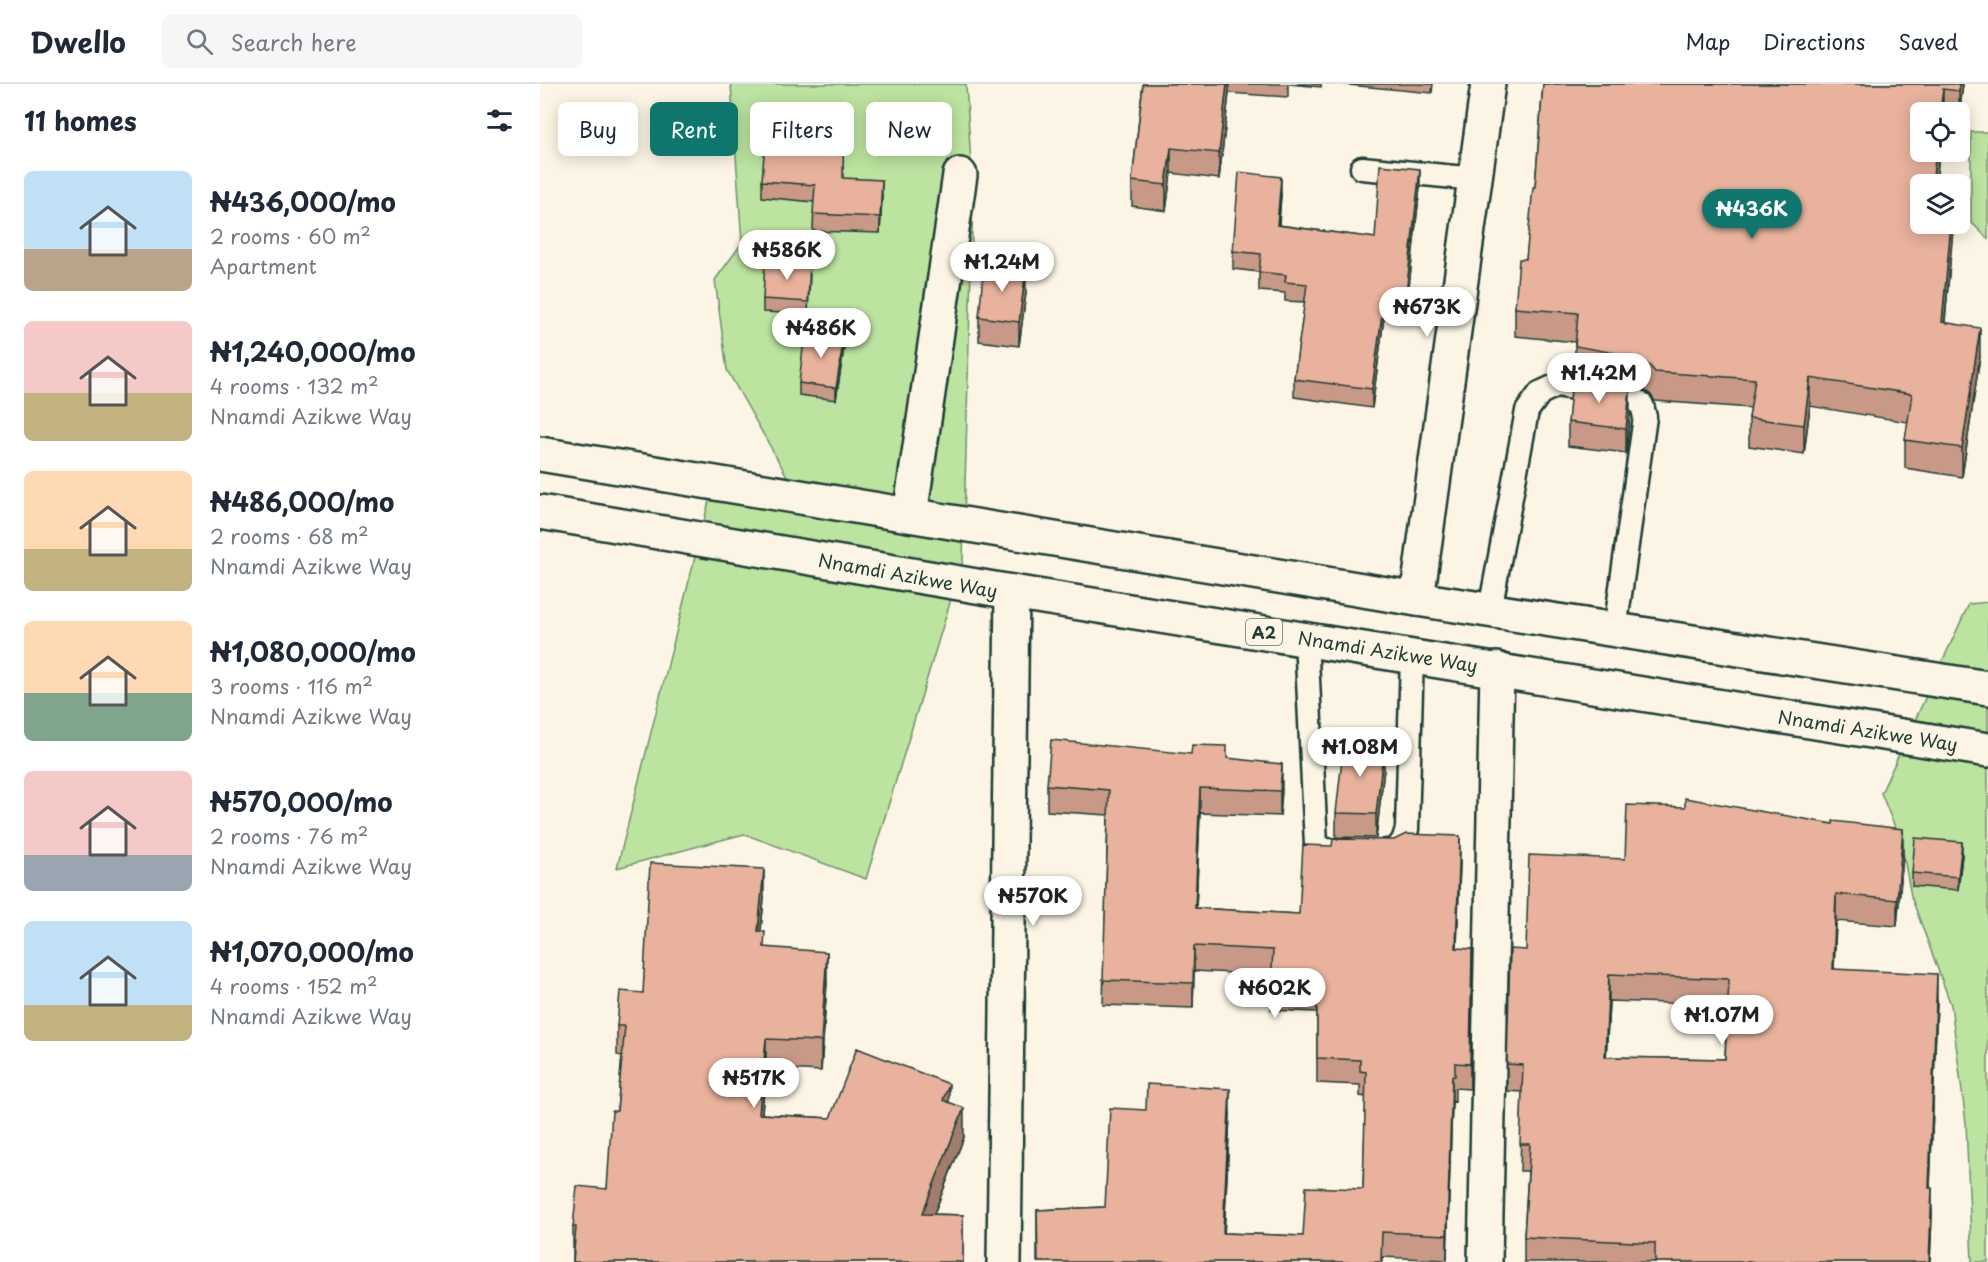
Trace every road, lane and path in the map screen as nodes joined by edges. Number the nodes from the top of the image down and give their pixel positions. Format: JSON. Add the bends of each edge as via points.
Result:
{"nodes":[{"id":1,"x":1488,"y":84,"type":"edge"},
{"id":2,"x":1362,"y":168,"type":"dead end"},
{"id":3,"x":960,"y":175,"type":"dead end"},
{"id":4,"x":1475,"y":179,"type":"junction"},
{"id":5,"x":540,"y":454,"type":"edge"},
{"id":6,"x":540,"y":512,"type":"edge"},
{"id":7,"x":910,"y":515,"type":"junction"},
{"id":8,"x":1012,"y":592,"type":"junction"},
{"id":9,"x":1417,"y":599,"type":"junction"},
{"id":10,"x":1490,"y":610,"type":"junction"},
{"id":11,"x":1615,"y":630,"type":"junction"},
{"id":12,"x":1306,"y":638,"type":"junction"},
{"id":13,"x":1412,"y":655,"type":"junction"},
{"id":14,"x":1497,"y":669,"type":"junction"},
{"id":15,"x":1988,"y":688,"type":"edge"},
{"id":16,"x":1988,"y":750,"type":"edge"},
{"id":17,"x":1004,"y":1262,"type":"edge"},
{"id":18,"x":1485,"y":1262,"type":"edge"}],
"edges":[{"from":1,"to":4,"type":"main road"},
{"from":2,"to":4,"type":"lane"},
{"from":3,"to":7,"type":"main road"},
{"from":4,"to":9,"type":"main road"},
{"from":5,"to":7,"type":"main road"},
{"from":6,"to":8,"type":"main road","name":"Nnamdi Azikwe Way","number":"A2"},
{"from":7,"to":9,"type":"main road"},
{"from":8,"to":12,"type":"main road","name":"Nnamdi Azikwe Way","number":"A2"},
{"from":8,"to":17,"type":"main road"},
{"from":9,"to":10,"type":"main road"},
{"from":10,"to":11,"type":"main road"},
{"from":10,"to":11,"type":"lane","via":[[1527,411],[1540,393],[1557,385],[1634,399],[1645,417]]},
{"from":11,"to":15,"type":"main road"},
{"from":12,"to":13,"type":"main road","name":"Nnamdi Azikwe Way","number":"A2"},
{"from":12,"to":13,"type":"lane","via":[[1316,845],[1325,850],[1394,852],[1403,841],[1407,829]]},
{"from":13,"to":14,"type":"main road","name":"Nnamdi Azikwe Way","number":"A2"},
{"from":14,"to":16,"type":"main road","name":"Nnamdi Azikwe Way","number":"A2"},
{"from":14,"to":18,"type":"main road"}]}
